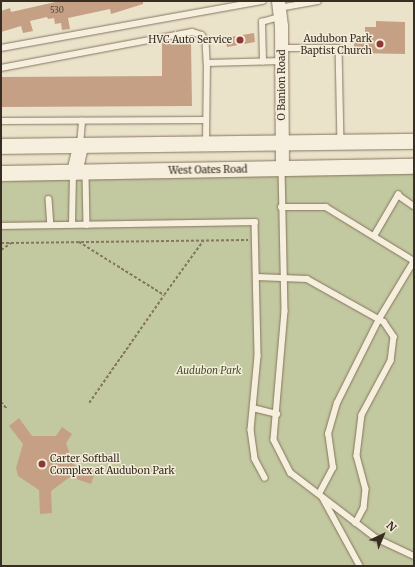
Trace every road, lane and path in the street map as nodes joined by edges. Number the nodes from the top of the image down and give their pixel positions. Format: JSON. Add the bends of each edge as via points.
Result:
{"nodes":[{"id":1,"x":263,"y":1,"type":"edge"},
{"id":2,"x":317,"y":1,"type":"edge"},
{"id":3,"x":279,"y":9,"type":"edge"},
{"id":4,"x":1,"y":48,"type":"edge"},
{"id":5,"x":282,"y":55,"type":"junction"},
{"id":6,"x":207,"y":62,"type":"junction"},
{"id":7,"x":263,"y":62,"type":"junction"},
{"id":8,"x":1,"y":68,"type":"edge"},
{"id":9,"x":206,"y":120,"type":"junction"},
{"id":10,"x":1,"y":121,"type":"edge"},
{"id":11,"x":82,"y":121,"type":"junction"},
{"id":12,"x":414,"y":141,"type":"edge"},
{"id":13,"x":282,"y":142,"type":"junction"},
{"id":14,"x":341,"y":142,"type":"junction"},
{"id":15,"x":206,"y":143,"type":"junction"},
{"id":16,"x":80,"y":145,"type":"junction"},
{"id":17,"x":1,"y":146,"type":"edge"},
{"id":18,"x":414,"y":166,"type":"edge"},
{"id":19,"x":282,"y":169,"type":"junction"},
{"id":20,"x":74,"y":172,"type":"junction"},
{"id":21,"x":1,"y":173,"type":"edge"},
{"id":22,"x":49,"y":199,"type":"dead end"},
{"id":23,"x":414,"y":206,"type":"edge"},
{"id":24,"x":281,"y":207,"type":"junction"},
{"id":25,"x":52,"y":225,"type":"junction"},
{"id":26,"x":72,"y":225,"type":"junction"},
{"id":27,"x":87,"y":225,"type":"junction"},
{"id":28,"x":1,"y":226,"type":"edge"},
{"id":29,"x":374,"y":236,"type":"junction"},
{"id":30,"x":248,"y":240,"type":"dead end"},
{"id":31,"x":203,"y":241,"type":"junction"},
{"id":32,"x":79,"y":242,"type":"junction"},
{"id":33,"x":1,"y":243,"type":"edge"},
{"id":34,"x":11,"y":243,"type":"junction"},
{"id":35,"x":1,"y":250,"type":"edge"},
{"id":36,"x":414,"y":261,"type":"edge"},
{"id":37,"x":256,"y":277,"type":"junction"},
{"id":38,"x":284,"y":277,"type":"junction"},
{"id":39,"x":164,"y":295,"type":"junction"},
{"id":40,"x":379,"y":319,"type":"junction"},
{"id":41,"x":1,"y":402,"type":"edge"},
{"id":42,"x":89,"y":403,"type":"dead end"},
{"id":43,"x":253,"y":408,"type":"junction"},
{"id":44,"x":7,"y":410,"type":"dead end"},
{"id":45,"x":277,"y":414,"type":"junction"},
{"id":46,"x":265,"y":478,"type":"dead end"},
{"id":47,"x":320,"y":495,"type":"junction"},
{"id":48,"x":356,"y":523,"type":"junction"},
{"id":49,"x":414,"y":556,"type":"edge"},
{"id":50,"x":360,"y":566,"type":"edge"}],
"edges":[{"from":1,"to":4,"type":"lane"},
{"from":2,"to":3,"type":"lane"},
{"from":3,"to":5,"type":"street","name":"O Banion Road"},
{"from":3,"to":7,"type":"lane","via":[[262,22]]},
{"from":5,"to":7,"type":"lane"},
{"from":5,"to":13,"type":"street","name":"O Banion Road"},
{"from":5,"to":14,"type":"lane","via":[[339,48]]},
{"from":6,"to":7,"type":"lane"},
{"from":6,"to":8,"type":"lane","via":[[204,39],[200,33],[192,32]]},
{"from":6,"to":9,"type":"lane"},
{"from":9,"to":11,"type":"lane"},
{"from":9,"to":15,"type":"lane"},
{"from":10,"to":11,"type":"lane"},
{"from":11,"to":16,"type":"lane"},
{"from":12,"to":14,"type":"main road"},
{"from":13,"to":14,"type":"main road"},
{"from":13,"to":15,"type":"main road"},
{"from":13,"to":19,"type":"street","name":"O Banion Road"},
{"from":15,"to":16,"type":"main road"},
{"from":16,"to":17,"type":"main road"},
{"from":16,"to":20,"type":"main road"},
{"from":18,"to":19,"type":"main road","name":"West Oates Road"},
{"from":19,"to":20,"type":"main road","name":"West Oates Road"},
{"from":19,"to":24,"type":"lane"},
{"from":20,"to":21,"type":"main road","name":"West Oates Road"},
{"from":20,"to":26,"type":"lane","via":[[71,176]]},
{"from":20,"to":27,"type":"lane","via":[[86,175]]},
{"from":22,"to":25,"type":"lane"},
{"from":23,"to":29,"type":"lane","via":[[398,196]]},
{"from":24,"to":29,"type":"lane","via":[[326,207]]},
{"from":24,"to":38,"type":"lane"},
{"from":25,"to":26,"type":"lane"},
{"from":25,"to":28,"type":"lane"},
{"from":26,"to":27,"type":"lane"},
{"from":27,"to":37,"type":"lane","via":[[255,222]]},
{"from":29,"to":36,"type":"lane"},
{"from":30,"to":31,"type":"path"},
{"from":31,"to":32,"type":"path"},
{"from":31,"to":39,"type":"path"},
{"from":32,"to":34,"type":"path"},
{"from":32,"to":39,"type":"path"},
{"from":33,"to":34,"type":"path"},
{"from":34,"to":35,"type":"path"},
{"from":36,"to":40,"type":"lane"},
{"from":37,"to":38,"type":"lane"},
{"from":37,"to":43,"type":"lane","via":[[258,356]]},
{"from":38,"to":40,"type":"lane","via":[[307,279]]},
{"from":38,"to":45,"type":"lane","via":[[285,311]]},
{"from":39,"to":42,"type":"path"},
{"from":40,"to":47,"type":"lane","via":[[337,403],[328,434],[333,468]]},
{"from":40,"to":48,"type":"lane","via":[[394,337],[391,360],[362,415],[357,456],[366,489],[364,508]]},
{"from":41,"to":44,"type":"path"},
{"from":43,"to":45,"type":"lane"},
{"from":43,"to":46,"type":"lane","via":[[252,442],[255,459]]},
{"from":45,"to":47,"type":"lane","via":[[274,440],[291,473]]},
{"from":47,"to":48,"type":"lane"},
{"from":47,"to":50,"type":"lane"},
{"from":48,"to":49,"type":"lane","via":[[376,538]]}]}
